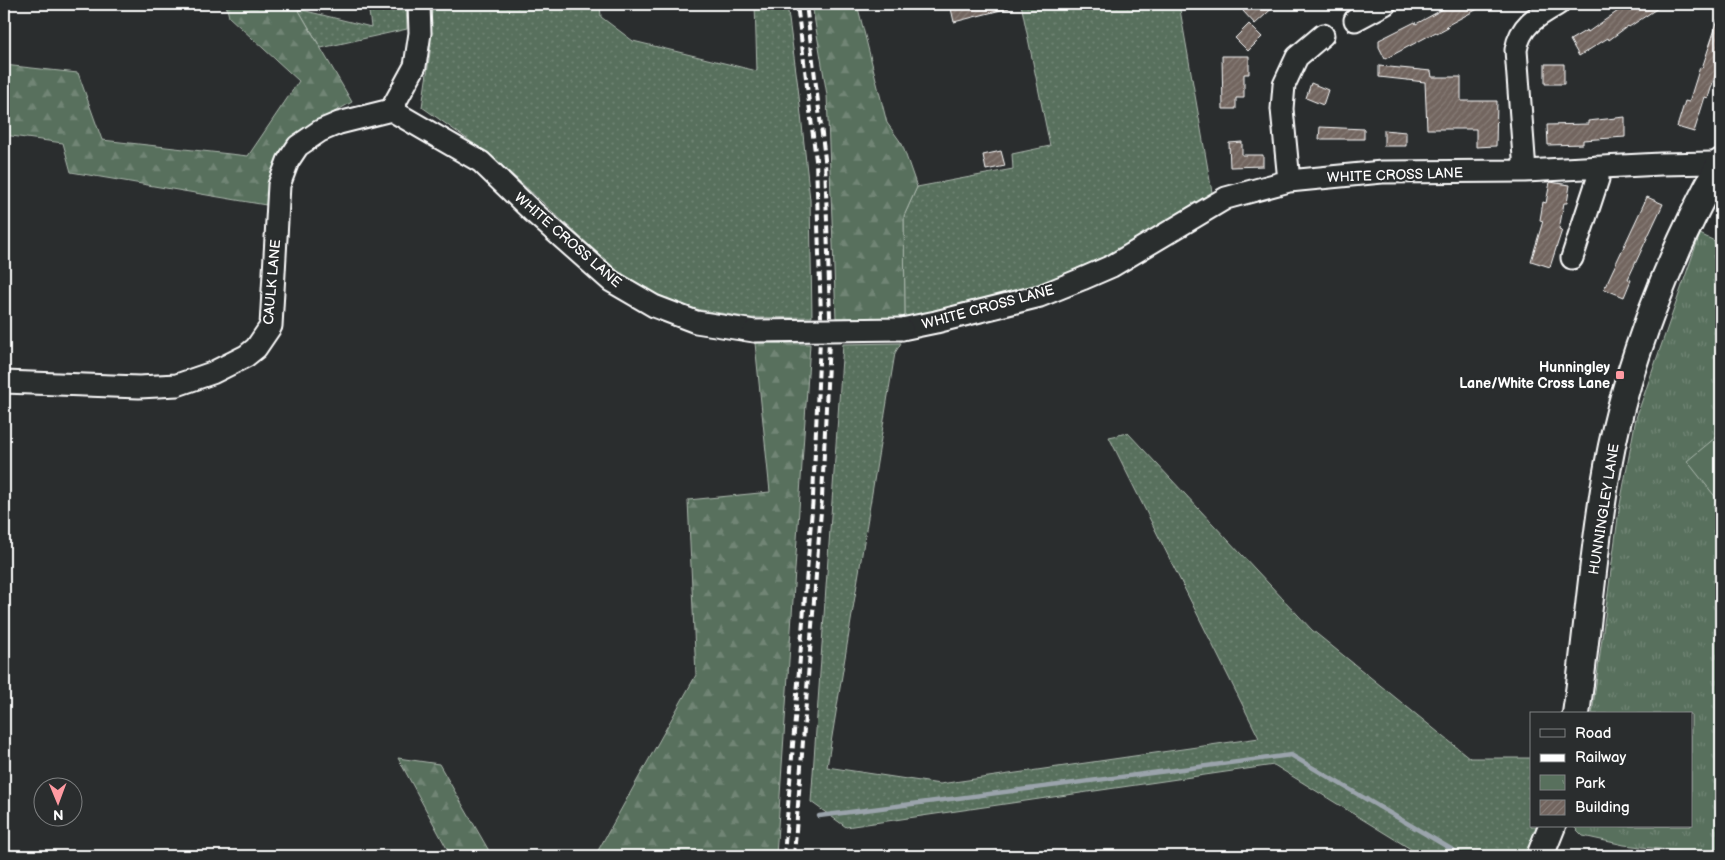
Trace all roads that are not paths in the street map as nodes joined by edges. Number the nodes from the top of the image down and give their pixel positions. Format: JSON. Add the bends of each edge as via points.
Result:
{"nodes":[{"id":1,"x":420,"y":4,"type":"edge"},
{"id":2,"x":1385,"y":4,"type":"edge"},
{"id":3,"x":1548,"y":6,"type":"edge"},
{"id":4,"x":1355,"y":20,"type":"dead end"},
{"id":5,"x":1323,"y":35,"type":"dead end"},
{"id":6,"x":391,"y":110,"type":"junction"},
{"id":7,"x":1721,"y":163,"type":"edge"},
{"id":8,"x":1596,"y":167,"type":"junction"},
{"id":9,"x":1525,"y":171,"type":"junction"},
{"id":10,"x":1289,"y":181,"type":"junction"},
{"id":11,"x":1572,"y":258,"type":"dead end"},
{"id":12,"x":4,"y":382,"type":"edge"},
{"id":13,"x":1576,"y":712,"type":"edge"}],
"edges":[{"from":1,"to":6,"type":"street","via":[[415,66]]},
{"from":2,"to":4,"type":"street"},
{"from":3,"to":9,"type":"street","via":[[1521,32],[1516,50]]},
{"from":5,"to":10,"type":"street","via":[[1297,58],[1284,86],[1282,109]]},
{"from":6,"to":10,"type":"street","name":"WHITE CROSS LANE","bridge":true,"via":[[482,162],[612,281],[654,306],[696,322],[754,331],[902,328],[1040,296],[1112,266],[1226,198]]},
{"from":6,"to":12,"type":"street","name":"CAULK LANE","via":[[320,131],[303,141],[291,156],[280,184],[270,326],[256,348],[246,356],[177,386]]},
{"from":7,"to":8,"type":"street","name":"WHITE CROSS LANE"},
{"from":7,"to":13,"type":"main road","name":"HUNNINGLEY LANE","via":[[1680,242],[1644,334],[1625,397],[1608,465]]},
{"from":8,"to":9,"type":"street","name":"WHITE CROSS LANE"},
{"from":8,"to":11,"type":"street","via":[[1598,179]]},
{"from":9,"to":10,"type":"street","name":"WHITE CROSS LANE","via":[[1382,172]]}]}
